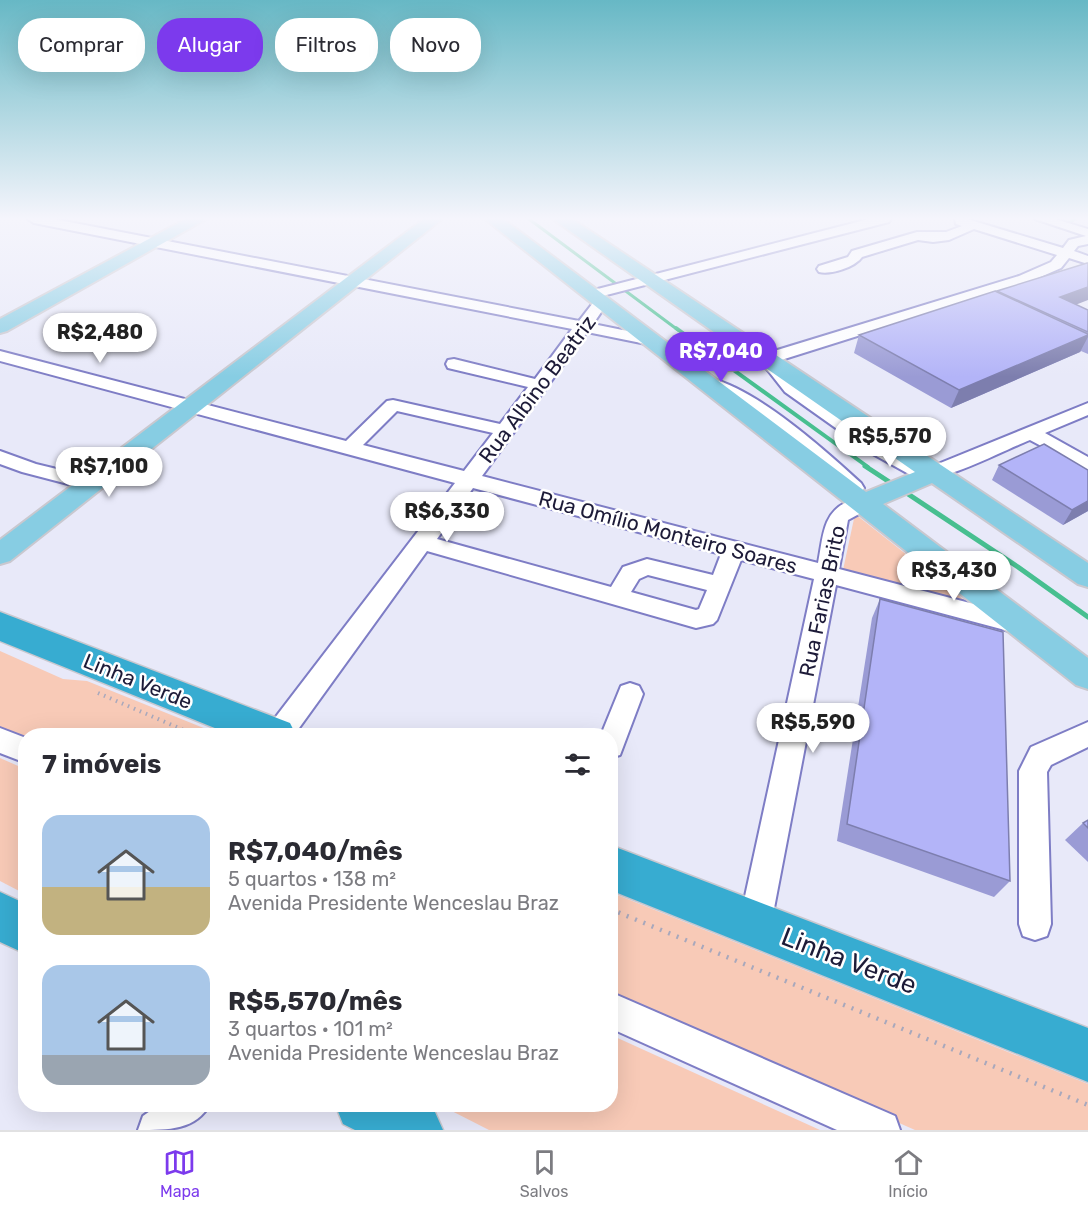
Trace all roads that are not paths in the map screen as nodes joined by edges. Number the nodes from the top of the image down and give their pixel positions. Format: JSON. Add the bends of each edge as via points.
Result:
{"nodes":[{"id":1,"x":102,"y":272,"type":"edge"},
{"id":2,"x":301,"y":272,"type":"edge"},
{"id":3,"x":366,"y":272,"type":"edge"},
{"id":4,"x":566,"y":272,"type":"edge"},
{"id":5,"x":633,"y":272,"type":"edge"},
{"id":6,"x":681,"y":272,"type":"edge"},
{"id":7,"x":1005,"y":272,"type":"edge"},
{"id":8,"x":1041,"y":272,"type":"edge"},
{"id":9,"x":645,"y":281,"type":"junction"},
{"id":10,"x":353,"y":282,"type":"junction"},
{"id":11,"x":600,"y":296,"type":"junction"},
{"id":12,"x":0,"y":327,"type":"edge"},
{"id":13,"x":583,"y":327,"type":"junction"},
{"id":14,"x":0,"y":356,"type":"edge"},
{"id":15,"x":760,"y":357,"type":"junction"},
{"id":16,"x":676,"y":358,"type":"junction"},
{"id":17,"x":454,"y":364,"type":"dead end"},
{"id":18,"x":540,"y":385,"type":"junction"},
{"id":19,"x":191,"y":406,"type":"junction"},
{"id":20,"x":1088,"y":408,"type":"edge"},
{"id":21,"x":506,"y":431,"type":"junction"},
{"id":22,"x":1030,"y":432,"type":"junction"},
{"id":23,"x":349,"y":448,"type":"junction"},
{"id":24,"x":0,"y":457,"type":"edge"},
{"id":25,"x":1088,"y":465,"type":"edge"},
{"id":26,"x":927,"y":475,"type":"junction"},
{"id":27,"x":469,"y":480,"type":"junction"},
{"id":28,"x":91,"y":484,"type":"junction"},
{"id":29,"x":870,"y":500,"type":"junction"},
{"id":30,"x":422,"y":542,"type":"junction"},
{"id":31,"x":734,"y":549,"type":"junction"},
{"id":32,"x":0,"y":554,"type":"edge"},
{"id":33,"x":827,"y":574,"type":"junction"},
{"id":34,"x":1087,"y":578,"type":"edge"},
{"id":35,"x":720,"y":585,"type":"junction"},
{"id":36,"x":617,"y":597,"type":"junction"},
{"id":37,"x":0,"y":626,"type":"edge"},
{"id":38,"x":1023,"y":626,"type":"junction"},
{"id":39,"x":1088,"y":665,"type":"edge"},
{"id":40,"x":1088,"y":676,"type":"edge"},
{"id":41,"x":630,"y":694,"type":"dead end"},
{"id":42,"x":259,"y":728,"type":"edge"},
{"id":43,"x":282,"y":728,"type":"edge"},
{"id":44,"x":617,"y":728,"type":"edge"},
{"id":45,"x":1088,"y":734,"type":"edge"},
{"id":46,"x":0,"y":740,"type":"edge"},
{"id":47,"x":18,"y":748,"type":"edge"},
{"id":48,"x":618,"y":870,"type":"edge"},
{"id":49,"x":0,"y":916,"type":"edge"},
{"id":50,"x":755,"y":924,"type":"junction"},
{"id":51,"x":1035,"y":924,"type":"dead end"},
{"id":52,"x":18,"y":926,"type":"edge"},
{"id":53,"x":618,"y":1014,"type":"edge"},
{"id":54,"x":1088,"y":1055,"type":"edge"},
{"id":55,"x":181,"y":1112,"type":"edge"},
{"id":56,"x":379,"y":1112,"type":"edge"},
{"id":57,"x":157,"y":1130,"type":"edge"},
{"id":58,"x":414,"y":1130,"type":"edge"},
{"id":59,"x":881,"y":1130,"type":"edge"}],
"edges":[{"from":1,"to":12,"type":"main road"},
{"from":2,"to":10,"type":"street"},
{"from":3,"to":10,"type":"main road"},
{"from":4,"to":11,"type":"main road"},
{"from":5,"to":9,"type":"main road"},
{"from":6,"to":9,"type":"street"},
{"from":7,"to":15,"type":"street"},
{"from":8,"to":15,"type":"street"},
{"from":9,"to":11,"type":"street"},
{"from":9,"to":15,"type":"main road"},
{"from":10,"to":13,"type":"street"},
{"from":10,"to":19,"type":"main road"},
{"from":11,"to":13,"type":"street","name":"Rua Albino Beatriz"},
{"from":11,"to":16,"type":"main road"},
{"from":13,"to":16,"type":"street"},
{"from":13,"to":18,"type":"street","name":"Rua Albino Beatriz"},
{"from":14,"to":19,"type":"street","name":"Rua Omílio Monteiro Soares"},
{"from":15,"to":16,"type":"main road","via":[[735,364]]},
{"from":15,"to":26,"type":"main road"},
{"from":16,"to":29,"type":"main road"},
{"from":17,"to":18,"type":"street"},
{"from":18,"to":21,"type":"street","name":"Rua Albino Beatriz"},
{"from":19,"to":23,"type":"street","name":"Rua Omílio Monteiro Soares"},
{"from":19,"to":28,"type":"main road"},
{"from":20,"to":22,"type":"street"},
{"from":21,"to":23,"type":"street","via":[[393,405]]},
{"from":21,"to":27,"type":"street","name":"Rua Albino Beatriz"},
{"from":22,"to":25,"type":"street"},
{"from":22,"to":26,"type":"street"},
{"from":23,"to":27,"type":"street","name":"Rua Omílio Monteiro Soares"},
{"from":24,"to":28,"type":"street"},
{"from":26,"to":29,"type":"main road"},
{"from":26,"to":34,"type":"main road"},
{"from":27,"to":30,"type":"street","name":"Rua Albino Beatriz"},
{"from":27,"to":31,"type":"street","name":"Rua Omílio Monteiro Soares"},
{"from":28,"to":32,"type":"main road"},
{"from":29,"to":33,"type":"street","name":"Rua Farias Brito","via":[[840,514]]},
{"from":29,"to":38,"type":"main road"},
{"from":29,"to":39,"type":"street"},
{"from":30,"to":36,"type":"street"},
{"from":30,"to":43,"type":"street","name":"Rua Albino Beatriz"},
{"from":31,"to":33,"type":"street","name":"Rua Omílio Monteiro Soares"},
{"from":31,"to":35,"type":"street"},
{"from":33,"to":38,"type":"street","name":"Rua Omílio Monteiro Soares"},
{"from":33,"to":50,"type":"street","name":"Rua Farias Brito"},
{"from":35,"to":36,"type":"street","via":[[647,567],[631,573]]},
{"from":35,"to":36,"type":"street","via":[[709,614],[696,619]]},
{"from":37,"to":42,"type":"highway","name":"Linha Verde"},
{"from":38,"to":40,"type":"main road"},
{"from":41,"to":44,"type":"street"},
{"from":45,"to":51,"type":"street","via":[[1041,756],[1033,771]]},
{"from":46,"to":47,"type":"street"},
{"from":48,"to":50,"type":"highway","name":"Linha Verde"},
{"from":49,"to":52,"type":"highway"},
{"from":50,"to":54,"type":"highway","name":"Linha Verde"},
{"from":53,"to":59,"type":"street"},
{"from":55,"to":57,"type":"street"},
{"from":56,"to":58,"type":"highway"}]}
